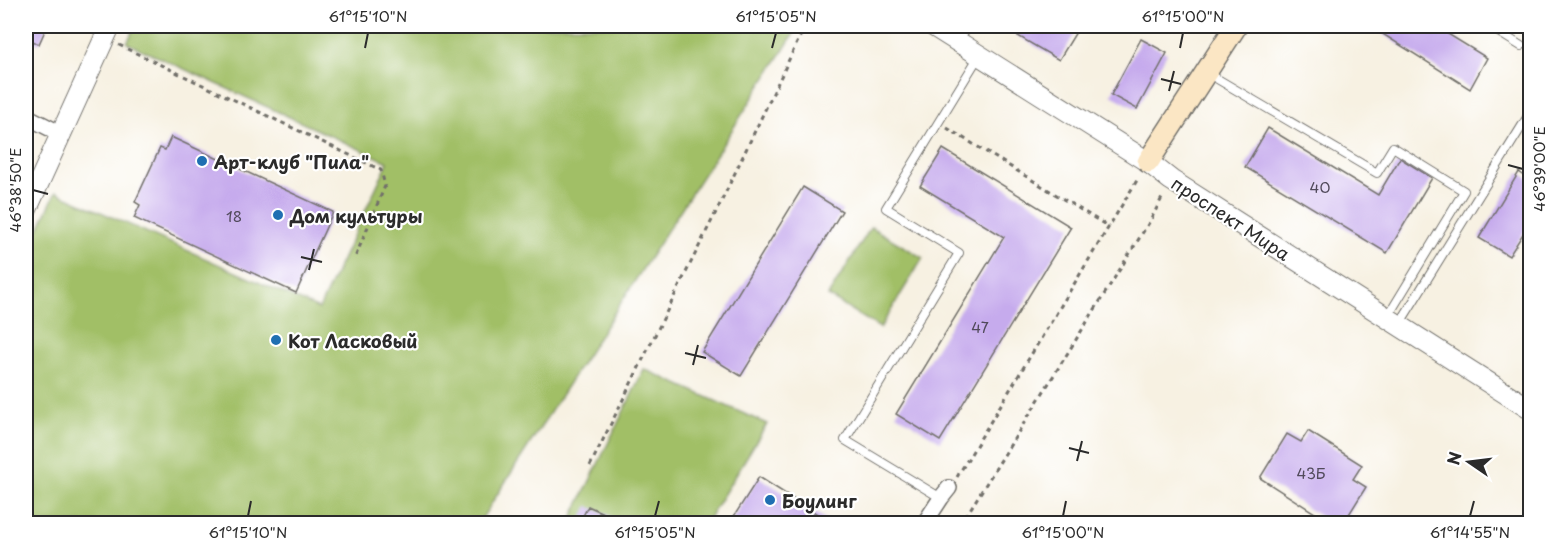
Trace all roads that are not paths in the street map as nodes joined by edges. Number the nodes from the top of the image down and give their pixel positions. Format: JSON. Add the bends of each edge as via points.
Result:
{"nodes":[{"id":1,"x":933,"y":26,"type":"edge"},
{"id":2,"x":1236,"y":26,"type":"edge"},
{"id":3,"x":1489,"y":26,"type":"edge"},
{"id":4,"x":107,"y":32,"type":"edge"},
{"id":5,"x":1521,"y":46,"type":"dead end"},
{"id":6,"x":980,"y":55,"type":"junction"},
{"id":7,"x":1206,"y":73,"type":"junction"},
{"id":8,"x":1530,"y":113,"type":"edge"},
{"id":9,"x":26,"y":116,"type":"edge"},
{"id":10,"x":61,"y":134,"type":"junction"},
{"id":11,"x":1148,"y":162,"type":"junction"},
{"id":12,"x":26,"y":211,"type":"edge"},
{"id":13,"x":1393,"y":321,"type":"junction"},
{"id":14,"x":1530,"y":409,"type":"edge"},
{"id":15,"x":945,"y":493,"type":"joint"},
{"id":16,"x":924,"y":524,"type":"edge"}],
"edges":[{"from":1,"to":6,"type":"street","name":"проспект Мира"},
{"from":2,"to":7,"type":"main road"},
{"from":3,"to":5,"type":"lane"},
{"from":4,"to":10,"type":"street"},
{"from":6,"to":11,"type":"street","name":"проспект Мира"},
{"from":6,"to":15,"type":"lane","via":[[886,208],[958,253],[845,440]]},
{"from":7,"to":11,"type":"main road"},
{"from":7,"to":13,"type":"lane","via":[[1377,173],[1393,147],[1464,190]]},
{"from":8,"to":13,"type":"lane"},
{"from":9,"to":10,"type":"street"},
{"from":10,"to":12,"type":"street"},
{"from":11,"to":13,"type":"street","name":"проспект Мира"},
{"from":13,"to":14,"type":"street","name":"проспект Мира"},
{"from":15,"to":16,"type":"street"}]}
